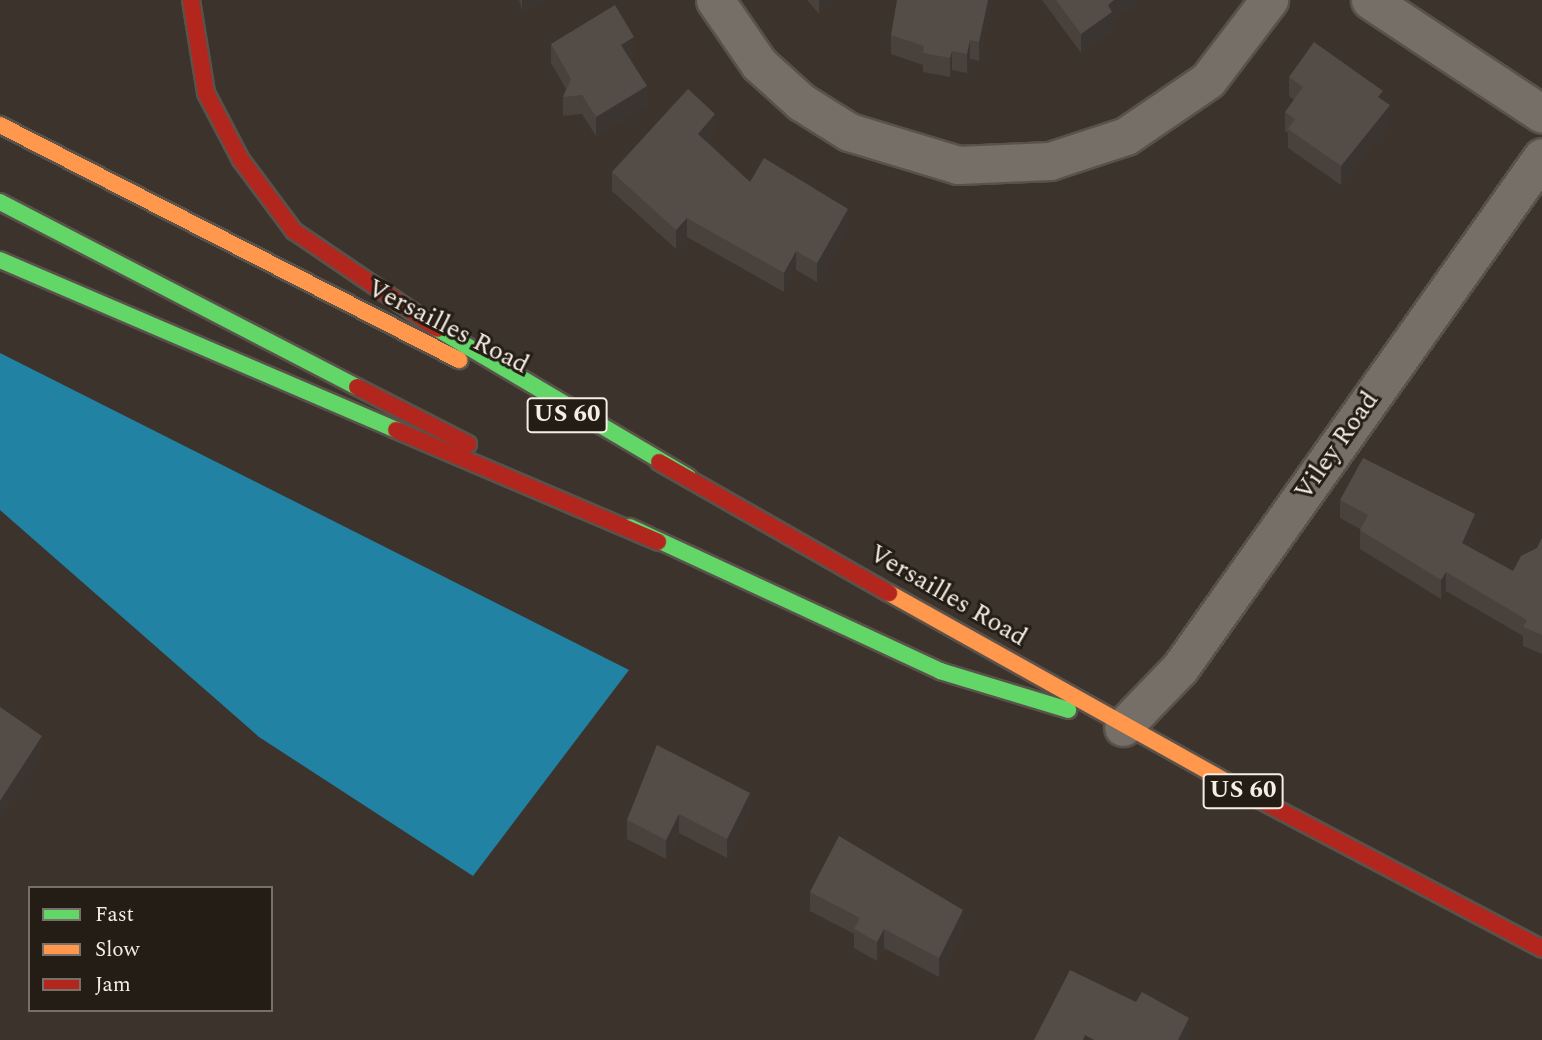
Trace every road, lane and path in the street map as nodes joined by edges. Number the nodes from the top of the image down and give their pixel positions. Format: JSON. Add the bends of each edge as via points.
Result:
{"nodes":[{"id":1,"x":191,"y":0,"type":"edge"},
{"id":2,"x":715,"y":0,"type":"edge"},
{"id":3,"x":1269,"y":0,"type":"edge"},
{"id":4,"x":1370,"y":0,"type":"edge"},
{"id":5,"x":1542,"y":114,"type":"edge"},
{"id":6,"x":0,"y":125,"type":"edge"},
{"id":7,"x":1542,"y":158,"type":"edge"},
{"id":8,"x":0,"y":202,"type":"edge"},
{"id":9,"x":0,"y":260,"type":"edge"},
{"id":10,"x":688,"y":477,"type":"junction"},
{"id":11,"x":659,"y":542,"type":"junction"},
{"id":12,"x":1123,"y":727,"type":"junction"},
{"id":13,"x":1542,"y":948,"type":"edge"}],
"edges":[{"from":1,"to":10,"type":"main road","via":[[206,93],[241,160],[294,231],[374,291]]},
{"from":2,"to":3,"type":"street","via":[[759,64],[801,102],[849,132],[958,166],[1050,161],[1126,136],[1208,80]]},
{"from":4,"to":5,"type":"street"},
{"from":6,"to":10,"type":"main road","name":"Versailles Road","number":"US 60"},
{"from":7,"to":12,"type":"street","name":"Viley Road","via":[[1180,668]]},
{"from":8,"to":11,"type":"main road","name":"Versailles Road","number":"US 60"},
{"from":9,"to":11,"type":"main road"},
{"from":10,"to":12,"type":"main road","name":"Versailles Road","number":"US 60"},
{"from":11,"to":12,"type":"main road","name":"Versailles Road","number":"US 60","via":[[940,671]]},
{"from":12,"to":13,"type":"main road","name":"Versailles Road","number":"US 60"}]}
